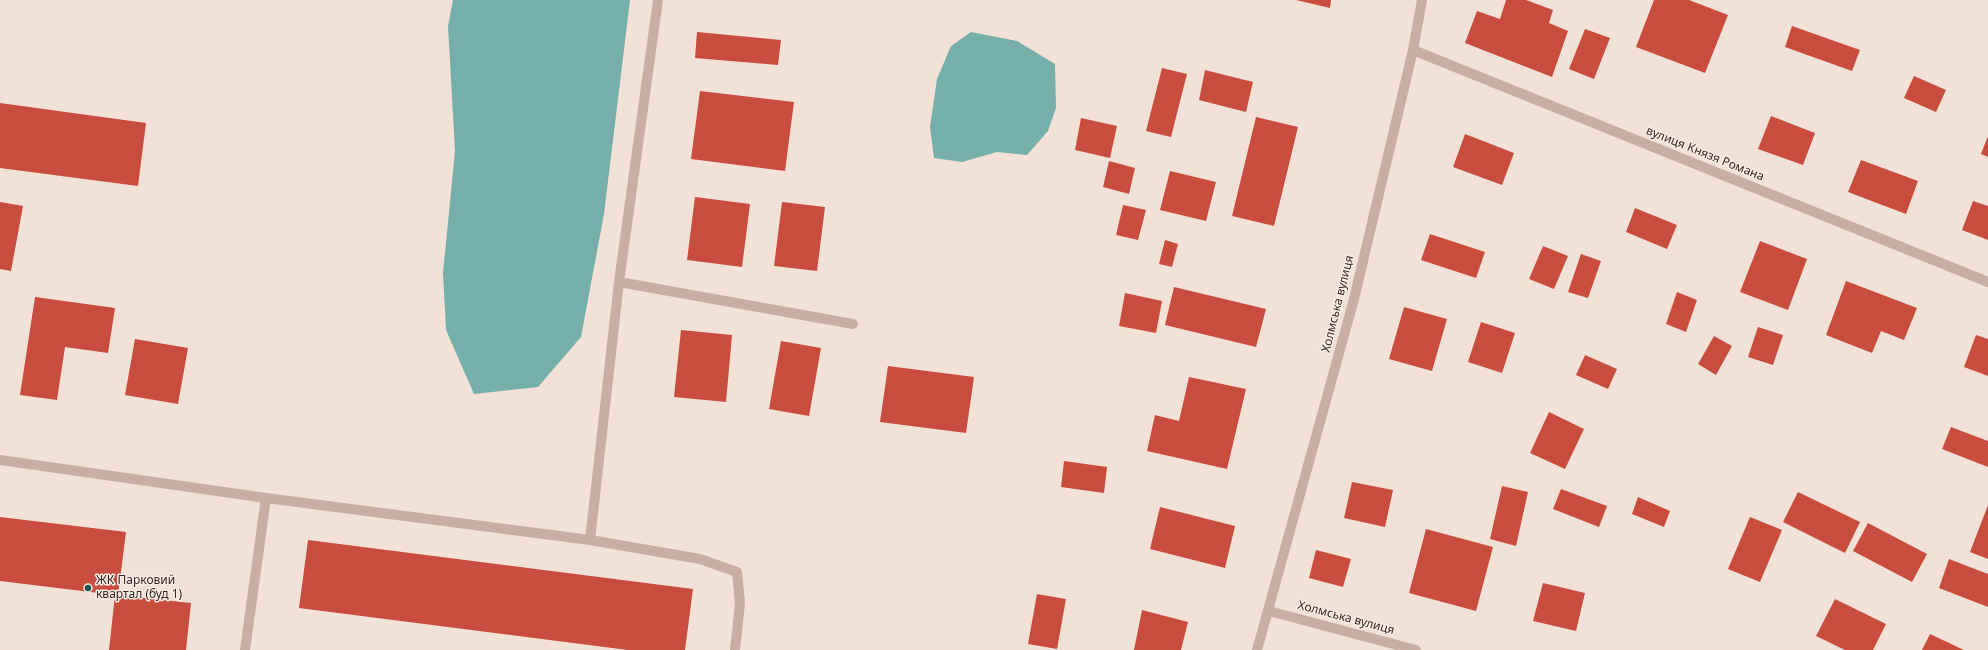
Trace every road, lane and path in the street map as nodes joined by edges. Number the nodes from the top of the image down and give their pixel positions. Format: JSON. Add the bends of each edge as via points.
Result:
{"nodes":[{"id":1,"x":658,"y":0,"type":"edge"},
{"id":2,"x":1422,"y":0,"type":"edge"},
{"id":3,"x":1413,"y":50,"type":"junction"},
{"id":4,"x":619,"y":282,"type":"junction"},
{"id":5,"x":1988,"y":282,"type":"edge"},
{"id":6,"x":853,"y":324,"type":"dead end"},
{"id":7,"x":0,"y":460,"type":"edge"},
{"id":8,"x":266,"y":498,"type":"junction"},
{"id":9,"x":590,"y":540,"type":"junction"},
{"id":10,"x":1269,"y":611,"type":"junction"},
{"id":11,"x":245,"y":650,"type":"edge"},
{"id":12,"x":735,"y":650,"type":"edge"},
{"id":13,"x":1257,"y":650,"type":"edge"},
{"id":14,"x":1416,"y":650,"type":"edge"}],
"edges":[{"from":1,"to":4,"type":"street"},
{"from":2,"to":3,"type":"street","name":"Холмська вулиця"},
{"from":3,"to":5,"type":"street","name":"вулиця Князя Романа"},
{"from":3,"to":10,"type":"street","name":"Холмська вулиця","via":[[1354,299]]},
{"from":4,"to":6,"type":"street"},
{"from":4,"to":9,"type":"street"},
{"from":7,"to":8,"type":"street"},
{"from":8,"to":9,"type":"street"},
{"from":8,"to":11,"type":"street"},
{"from":9,"to":12,"type":"street","via":[[700,559],[737,572],[740,603]]},
{"from":10,"to":13,"type":"street","name":"Холмська вулиця"},
{"from":10,"to":14,"type":"street","name":"Холмська вулиця"}]}
